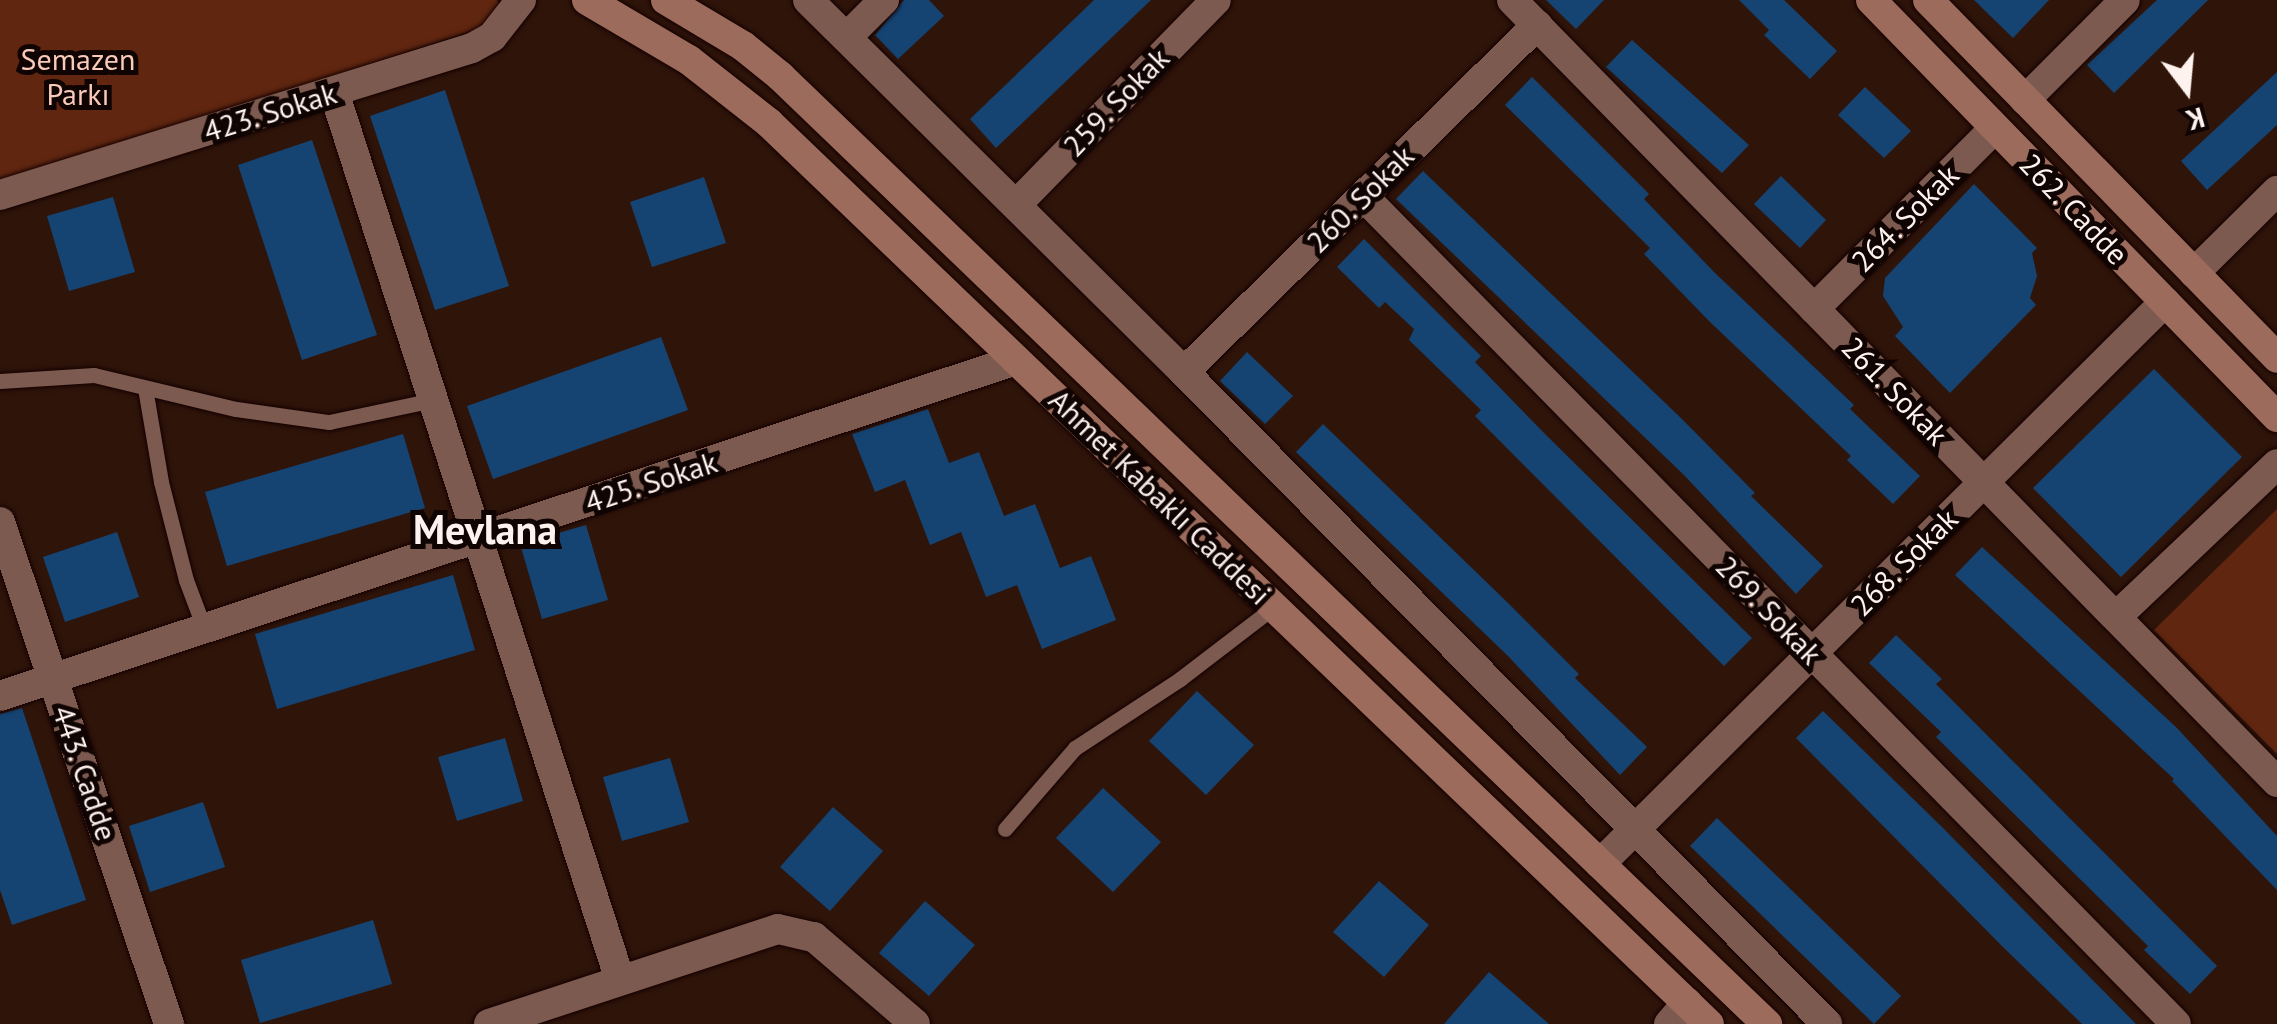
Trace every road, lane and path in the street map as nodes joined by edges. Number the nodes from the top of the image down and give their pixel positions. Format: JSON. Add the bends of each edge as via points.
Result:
{"nodes":[{"id":1,"x":521,"y":0,"type":"edge"},
{"id":2,"x":587,"y":0,"type":"edge"},
{"id":3,"x":666,"y":0,"type":"edge"},
{"id":4,"x":808,"y":0,"type":"edge"},
{"id":5,"x":884,"y":0,"type":"edge"},
{"id":6,"x":1216,"y":0,"type":"edge"},
{"id":7,"x":1512,"y":0,"type":"edge"},
{"id":8,"x":1871,"y":0,"type":"edge"},
{"id":9,"x":1928,"y":0,"type":"edge"},
{"id":10,"x":2125,"y":0,"type":"edge"},
{"id":11,"x":1537,"y":25,"type":"junction"},
{"id":12,"x":848,"y":36,"type":"junction"},
{"id":13,"x":334,"y":92,"type":"junction"},
{"id":14,"x":2025,"y":100,"type":"junction"},
{"id":15,"x":1996,"y":128,"type":"junction"},
{"id":16,"x":2277,"y":191,"type":"edge"},
{"id":17,"x":0,"y":195,"type":"edge"},
{"id":18,"x":1363,"y":196,"type":"junction"},
{"id":19,"x":1016,"y":205,"type":"junction"},
{"id":20,"x":2194,"y":273,"type":"junction"},
{"id":21,"x":2165,"y":302,"type":"junction"},
{"id":22,"x":1814,"y":309,"type":"junction"},
{"id":23,"x":2277,"y":358,"type":"edge"},
{"id":24,"x":1016,"y":360,"type":"junction"},
{"id":25,"x":1184,"y":372,"type":"junction"},
{"id":26,"x":0,"y":381,"type":"edge"},
{"id":27,"x":145,"y":388,"type":"junction"},
{"id":28,"x":433,"y":400,"type":"junction"},
{"id":29,"x":2277,"y":417,"type":"edge"},
{"id":30,"x":2277,"y":464,"type":"edge"},
{"id":31,"x":1984,"y":482,"type":"junction"},
{"id":32,"x":0,"y":522,"type":"edge"},
{"id":33,"x":478,"y":539,"type":"junction"},
{"id":34,"x":1274,"y":607,"type":"junction"},
{"id":35,"x":2116,"y":617,"type":"junction"},
{"id":36,"x":204,"y":628,"type":"junction"},
{"id":37,"x":1812,"y":654,"type":"junction"},
{"id":38,"x":52,"y":677,"type":"junction"},
{"id":39,"x":0,"y":696,"type":"edge"},
{"id":40,"x":2277,"y":782,"type":"edge"},
{"id":41,"x":1005,"y":829,"type":"dead end"},
{"id":42,"x":1633,"y":832,"type":"junction"},
{"id":43,"x":1600,"y":864,"type":"junction"},
{"id":44,"x":620,"y":980,"type":"junction"},
{"id":45,"x":1688,"y":1017,"type":"edge"},
{"id":46,"x":169,"y":1024,"type":"edge"},
{"id":47,"x":489,"y":1024,"type":"edge"},
{"id":48,"x":915,"y":1024,"type":"edge"},
{"id":49,"x":1767,"y":1024,"type":"edge"},
{"id":50,"x":1826,"y":1024,"type":"edge"},
{"id":51,"x":2176,"y":1024,"type":"edge"}],
"edges":[{"from":1,"to":13,"type":"street","name":"423. Sokak","via":[[483,44]]},
{"from":2,"to":24,"type":"main road","name":"Ahmet Kabaklı Caddesi","via":[[662,42],[748,104]]},
{"from":3,"to":43,"type":"main road","name":"Ahmet Kabaklı Caddesi","via":[[780,76]]},
{"from":4,"to":12,"type":"street"},
{"from":5,"to":12,"type":"street"},
{"from":6,"to":19,"type":"street","name":"259. Sokak"},
{"from":7,"to":11,"type":"street","name":"261. Sokak"},
{"from":8,"to":15,"type":"main road","name":"262. Cadde"},
{"from":9,"to":14,"type":"main road","name":"262. Cadde"},
{"from":10,"to":14,"type":"street"},
{"from":11,"to":18,"type":"street","name":"260. Sokak"},
{"from":11,"to":22,"type":"street","name":"261. Sokak"},
{"from":12,"to":19,"type":"street"},
{"from":13,"to":17,"type":"street","name":"423. Sokak"},
{"from":13,"to":28,"type":"street"},
{"from":14,"to":20,"type":"main road","name":"262. Cadde"},
{"from":15,"to":21,"type":"main road","name":"262. Cadde"},
{"from":15,"to":22,"type":"street","name":"264. Sokak"},
{"from":16,"to":20,"type":"street"},
{"from":18,"to":25,"type":"street","name":"260. Sokak"},
{"from":18,"to":37,"type":"street","name":"269. Sokak"},
{"from":19,"to":25,"type":"street"},
{"from":20,"to":21,"type":"main road"},
{"from":20,"to":23,"type":"main road","name":"262. Cadde"},
{"from":21,"to":29,"type":"main road","name":"262. Cadde"},
{"from":21,"to":31,"type":"street","name":"268. Sokak"},
{"from":22,"to":31,"type":"street","name":"261. Sokak"},
{"from":24,"to":33,"type":"street","name":"425. Sokak"},
{"from":24,"to":34,"type":"main road","name":"Ahmet Kabaklı Caddesi"},
{"from":25,"to":42,"type":"street"},
{"from":26,"to":27,"type":"lane","via":[[94,375]]},
{"from":27,"to":28,"type":"lane","via":[[329,422]]},
{"from":27,"to":36,"type":"lane","via":[[161,482]]},
{"from":28,"to":33,"type":"street"},
{"from":30,"to":35,"type":"street"},
{"from":31,"to":35,"type":"street","name":"261. Sokak"},
{"from":31,"to":37,"type":"street","name":"268. Sokak"},
{"from":32,"to":38,"type":"street","name":"443. Cadde"},
{"from":33,"to":36,"type":"street","name":"425. Sokak"},
{"from":33,"to":44,"type":"street"},
{"from":34,"to":41,"type":"lane","via":[[1075,748]]},
{"from":34,"to":45,"type":"main road","name":"Ahmet Kabaklı Caddesi"},
{"from":35,"to":40,"type":"street","name":"261. Sokak"},
{"from":36,"to":38,"type":"street","name":"425. Sokak"},
{"from":37,"to":42,"type":"street","name":"268. Sokak"},
{"from":37,"to":51,"type":"street","name":"269. Sokak"},
{"from":38,"to":39,"type":"street","name":"425. Sokak"},
{"from":38,"to":46,"type":"street","name":"443. Cadde"},
{"from":42,"to":43,"type":"street","name":"268. Sokak"},
{"from":42,"to":50,"type":"street"},
{"from":43,"to":49,"type":"main road","name":"Ahmet Kabaklı Caddesi"},
{"from":44,"to":47,"type":"street"},
{"from":44,"to":48,"type":"street","via":[[757,934],[799,930],[830,948]]}]}
